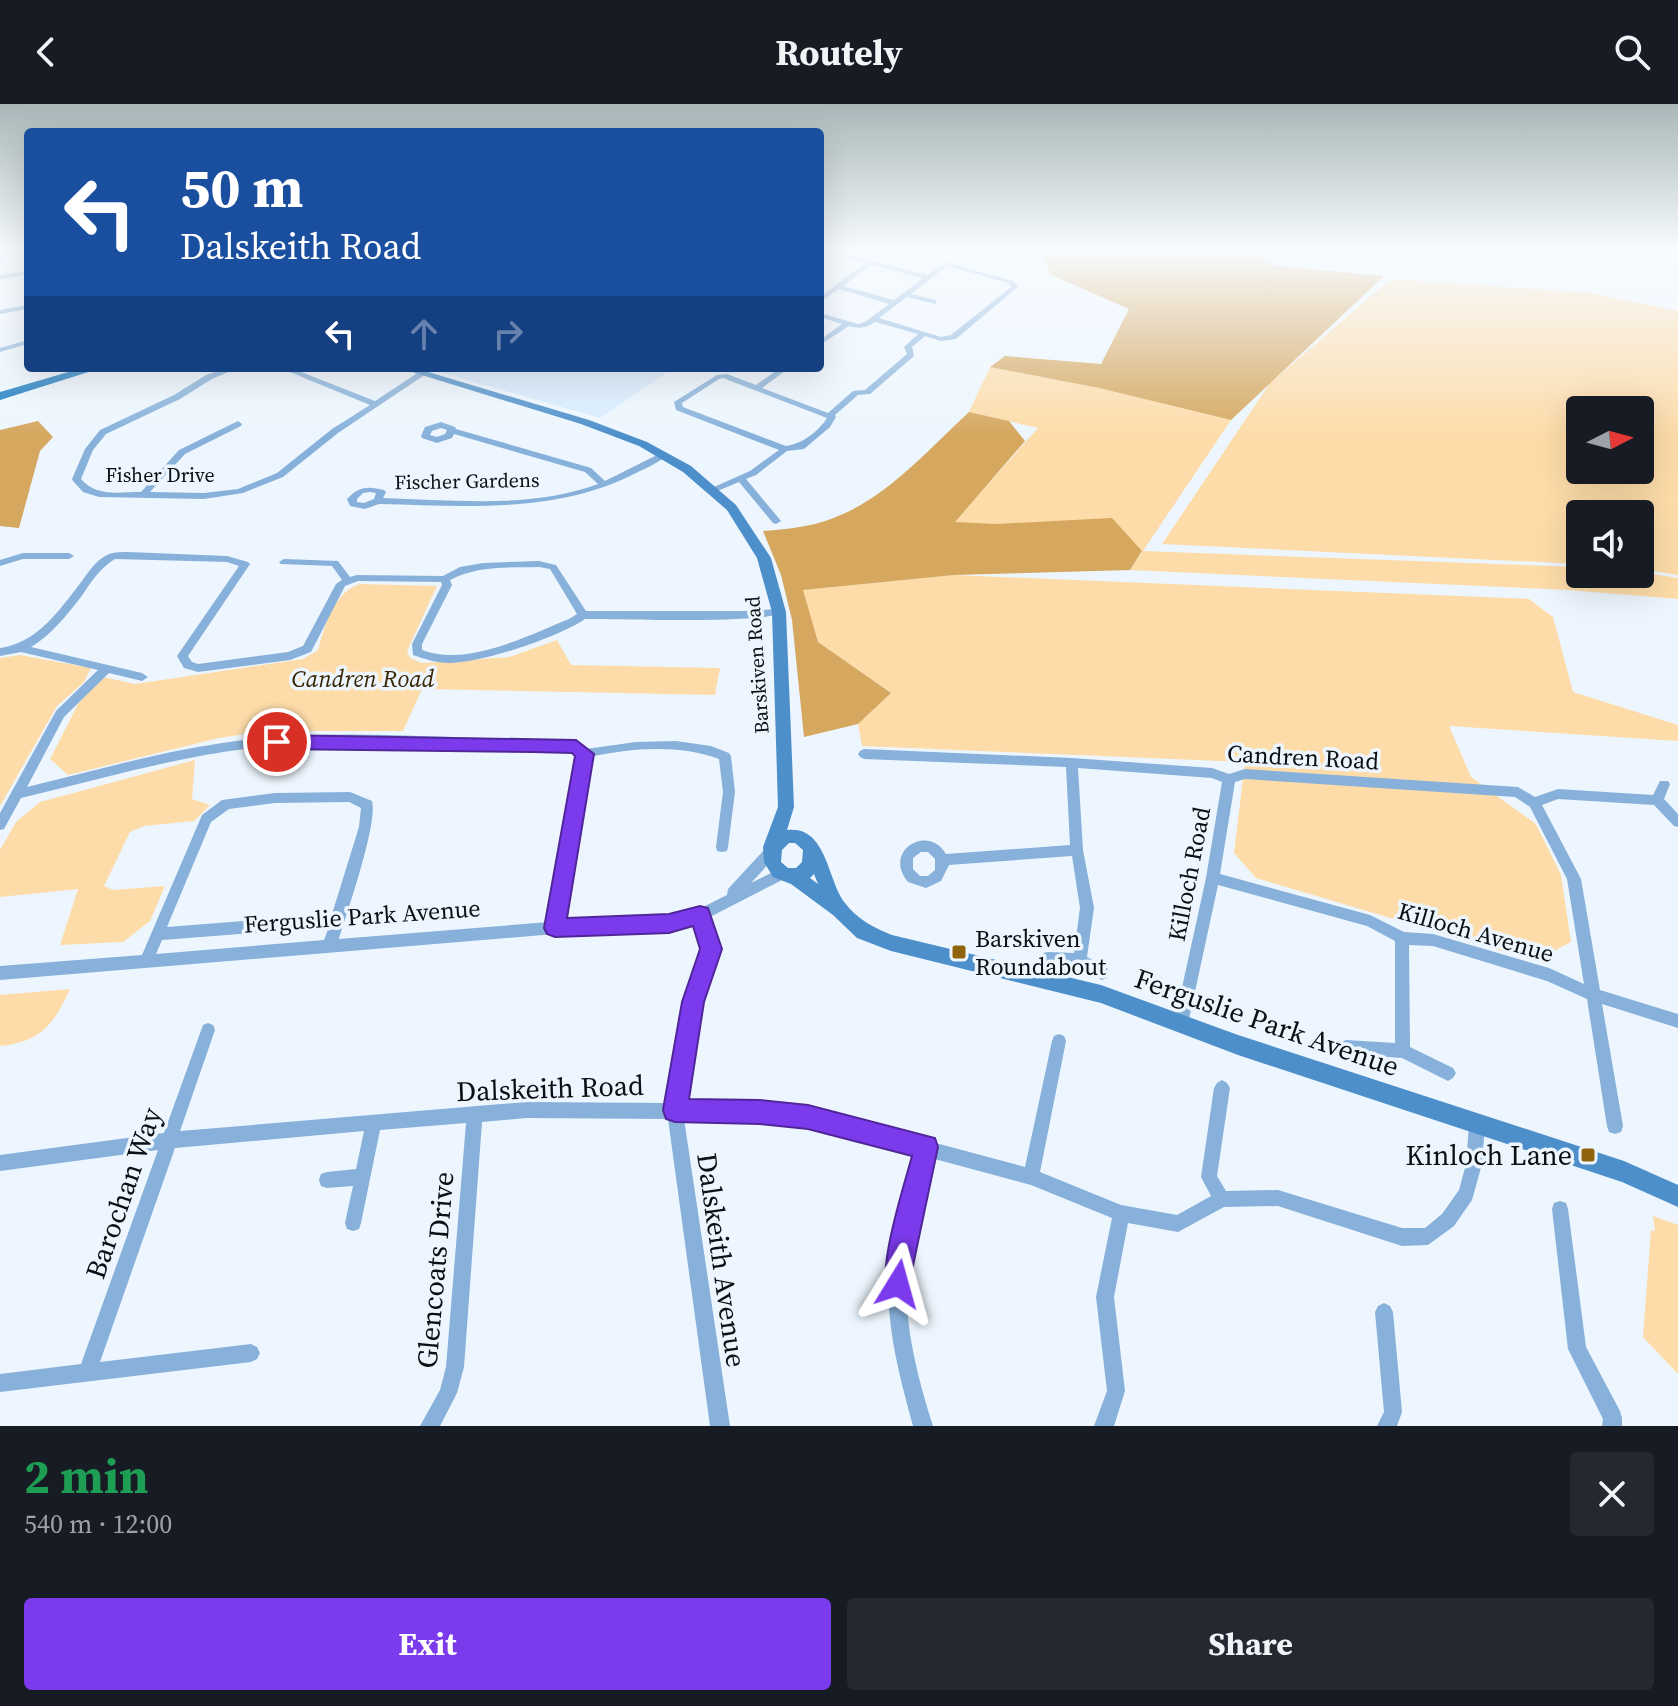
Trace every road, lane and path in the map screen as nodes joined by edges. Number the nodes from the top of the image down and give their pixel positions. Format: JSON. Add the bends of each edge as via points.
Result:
{"nodes":[{"id":1,"x":881,"y":314,"type":"edge"},
{"id":2,"x":982,"y":314,"type":"edge"},
{"id":3,"x":824,"y":316,"type":"edge"},
{"id":4,"x":874,"y":319,"type":"junction"},
{"id":5,"x":847,"y":324,"type":"junction"},
{"id":6,"x":924,"y":333,"type":"junction"},
{"id":7,"x":824,"y":340,"type":"edge"},
{"id":8,"x":24,"y":343,"type":"edge"},
{"id":9,"x":0,"y":350,"type":"edge"},
{"id":10,"x":60,"y":372,"type":"edge"},
{"id":11,"x":80,"y":372,"type":"edge"},
{"id":12,"x":223,"y":372,"type":"edge"},
{"id":13,"x":294,"y":372,"type":"edge"},
{"id":14,"x":416,"y":372,"type":"edge"},
{"id":15,"x":779,"y":372,"type":"edge"},
{"id":16,"x":422,"y":374,"type":"junction"},
{"id":17,"x":757,"y":388,"type":"junction"},
{"id":18,"x":0,"y":394,"type":"edge"},
{"id":19,"x":375,"y":404,"type":"junction"},
{"id":20,"x":831,"y":414,"type":"junction"},
{"id":21,"x":238,"y":424,"type":"dead end"},
{"id":22,"x":452,"y":431,"type":"dead end"},
{"id":23,"x":785,"y":449,"type":"junction"},
{"id":24,"x":664,"y":455,"type":"junction"},
{"id":25,"x":741,"y":478,"type":"junction"},
{"id":26,"x":603,"y":484,"type":"junction"},
{"id":27,"x":712,"y":490,"type":"junction"},
{"id":28,"x":143,"y":495,"type":"junction"},
{"id":29,"x":378,"y":501,"type":"dead end"},
{"id":30,"x":776,"y":521,"type":"dead end"},
{"id":31,"x":46,"y":556,"type":"junction"},
{"id":32,"x":69,"y":556,"type":"dead end"},
{"id":33,"x":284,"y":562,"type":"dead end"},
{"id":34,"x":0,"y":563,"type":"edge"},
{"id":35,"x":310,"y":563,"type":"junction"},
{"id":36,"x":38,"y":566,"type":"dead end"},
{"id":37,"x":304,"y":574,"type":"dead end"},
{"id":38,"x":445,"y":579,"type":"junction"},
{"id":39,"x":348,"y":581,"type":"junction"},
{"id":40,"x":779,"y":612,"type":"junction"},
{"id":41,"x":583,"y":615,"type":"junction"},
{"id":42,"x":24,"y":649,"type":"junction"},
{"id":43,"x":0,"y":652,"type":"edge"},
{"id":44,"x":106,"y":669,"type":"junction"},
{"id":45,"x":142,"y":677,"type":"dead end"},
{"id":46,"x":897,"y":739,"type":"dead end"},
{"id":47,"x":585,"y":754,"type":"junction"},
{"id":48,"x":864,"y":754,"type":"dead end"},
{"id":49,"x":898,"y":754,"type":"junction"},
{"id":50,"x":1072,"y":763,"type":"junction"},
{"id":51,"x":1229,"y":779,"type":"junction"},
{"id":52,"x":1664,"y":784,"type":"dead end"},
{"id":53,"x":18,"y":794,"type":"junction"},
{"id":54,"x":1657,"y":800,"type":"junction"},
{"id":55,"x":1534,"y":803,"type":"junction"},
{"id":56,"x":786,"y":807,"type":"junction"},
{"id":57,"x":1678,"y":822,"type":"edge"},
{"id":58,"x":0,"y":825,"type":"edge"},
{"id":59,"x":722,"y":847,"type":"dead end"},
{"id":60,"x":811,"y":848,"type":"junction"},
{"id":61,"x":771,"y":850,"type":"junction"},
{"id":62,"x":1077,"y":850,"type":"junction"},
{"id":63,"x":943,"y":860,"type":"dead end"},
{"id":64,"x":787,"y":874,"type":"junction"},
{"id":65,"x":1213,"y":878,"type":"junction"},
{"id":66,"x":724,"y":901,"type":"junction"},
{"id":67,"x":839,"y":909,"type":"junction"},
{"id":68,"x":700,"y":915,"type":"junction"},
{"id":69,"x":337,"y":920,"type":"junction"},
{"id":70,"x":555,"y":928,"type":"junction"},
{"id":71,"x":158,"y":934,"type":"junction"},
{"id":72,"x":1402,"y":938,"type":"junction"},
{"id":73,"x":330,"y":945,"type":"junction"},
{"id":74,"x":1048,"y":958,"type":"dead end"},
{"id":75,"x":147,"y":959,"type":"junction"},
{"id":76,"x":1080,"y":960,"type":"junction"},
{"id":77,"x":0,"y":973,"type":"edge"},
{"id":78,"x":1102,"y":973,"type":"dead end"},
{"id":79,"x":1594,"y":995,"type":"junction"},
{"id":80,"x":1678,"y":1021,"type":"edge"},
{"id":81,"x":1181,"y":1024,"type":"junction"},
{"id":82,"x":208,"y":1030,"type":"dead end"},
{"id":83,"x":1059,"y":1041,"type":"dead end"},
{"id":84,"x":1346,"y":1047,"type":"dead end"},
{"id":85,"x":1403,"y":1051,"type":"junction"},
{"id":86,"x":1448,"y":1073,"type":"dead end"},
{"id":87,"x":1222,"y":1088,"type":"dead end"},
{"id":88,"x":675,"y":1110,"type":"junction"},
{"id":89,"x":475,"y":1114,"type":"junction"},
{"id":90,"x":374,"y":1123,"type":"junction"},
{"id":91,"x":1477,"y":1125,"type":"junction"},
{"id":92,"x":1615,"y":1126,"type":"dead end"},
{"id":93,"x":169,"y":1140,"type":"junction"},
{"id":94,"x":926,"y":1147,"type":"junction"},
{"id":95,"x":0,"y":1163,"type":"edge"},
{"id":96,"x":362,"y":1177,"type":"junction"},
{"id":97,"x":1031,"y":1177,"type":"junction"},
{"id":98,"x":327,"y":1180,"type":"dead end"},
{"id":99,"x":1678,"y":1196,"type":"edge"},
{"id":100,"x":1222,"y":1199,"type":"junction"},
{"id":101,"x":1560,"y":1209,"type":"dead end"},
{"id":102,"x":1121,"y":1213,"type":"junction"},
{"id":103,"x":353,"y":1223,"type":"dead end"},
{"id":104,"x":1384,"y":1312,"type":"dead end"},
{"id":105,"x":251,"y":1353,"type":"dead end"},
{"id":106,"x":87,"y":1374,"type":"junction"},
{"id":107,"x":0,"y":1383,"type":"edge"},
{"id":108,"x":430,"y":1426,"type":"edge"},
{"id":109,"x":720,"y":1426,"type":"edge"},
{"id":110,"x":923,"y":1426,"type":"edge"},
{"id":111,"x":1104,"y":1426,"type":"edge"},
{"id":112,"x":1387,"y":1426,"type":"edge"},
{"id":113,"x":1612,"y":1426,"type":"edge"}],
"edges":[{"from":1,"to":4,"type":"street"},
{"from":2,"to":6,"type":"street","via":[[953,337]]},
{"from":3,"to":5,"type":"street"},
{"from":4,"to":5,"type":"street"},
{"from":4,"to":6,"type":"street"},
{"from":5,"to":7,"type":"street"},
{"from":6,"to":20,"type":"street","via":[[892,372]]},
{"from":8,"to":9,"type":"street"},
{"from":10,"to":18,"type":"main road"},
{"from":11,"to":18,"type":"main road"},
{"from":12,"to":28,"type":"street","name":"Fisher Drive","via":[[103,432],[89,449],[76,479],[86,490]]},
{"from":13,"to":19,"type":"street"},
{"from":14,"to":16,"type":"street","name":"Barskiven Road"},
{"from":15,"to":17,"type":"street"},
{"from":16,"to":19,"type":"street","name":"Fisher Drive"},
{"from":16,"to":24,"type":"street","name":"Barskiven Road","via":[[600,427]]},
{"from":17,"to":20,"type":"street"},
{"from":17,"to":23,"type":"street","via":[[717,377],[678,402],[679,408]]},
{"from":19,"to":28,"type":"street","name":"Fisher Drive","via":[[280,475],[240,491]]},
{"from":20,"to":23,"type":"street","via":[[827,425],[801,447]]},
{"from":21,"to":28,"type":"street","via":[[182,452]]},
{"from":22,"to":26,"type":"street","name":"Fischer Gardens","via":[[588,470]]},
{"from":23,"to":25,"type":"street"},
{"from":24,"to":26,"type":"street","name":"Fischer Gardens"},
{"from":24,"to":27,"type":"street","name":"Barskiven Road"},
{"from":25,"to":27,"type":"street"},
{"from":25,"to":30,"type":"street"},
{"from":26,"to":29,"type":"street","name":"Fischer Gardens","via":[[576,494],[502,502]]},
{"from":27,"to":40,"type":"street","name":"Barskiven Road","via":[[750,531],[764,558]]},
{"from":31,"to":32,"type":"street"},
{"from":31,"to":34,"type":"street"},
{"from":31,"to":36,"type":"street"},
{"from":33,"to":35,"type":"street"},
{"from":35,"to":37,"type":"street"},
{"from":35,"to":39,"type":"street","via":[[335,563]]},
{"from":38,"to":39,"type":"street"},
{"from":38,"to":41,"type":"street","via":[[483,566],[553,567]]},
{"from":38,"to":41,"type":"street","via":[[447,585],[417,644],[417,652],[424,656],[489,654]]},
{"from":39,"to":42,"type":"street","via":[[341,584],[307,649],[198,668],[182,656],[245,564],[113,556]]},
{"from":40,"to":41,"type":"street"},
{"from":40,"to":56,"type":"street","name":"Barskiven Road"},
{"from":42,"to":43,"type":"street"},
{"from":42,"to":44,"type":"street"},
{"from":44,"to":45,"type":"street"},
{"from":44,"to":53,"type":"street","via":[[60,714]]},
{"from":46,"to":49,"type":"street"},
{"from":47,"to":53,"type":"street","via":[[576,747],[533,745],[253,744],[199,751]]},
{"from":47,"to":59,"type":"street","via":[[612,746],[710,748],[725,756],[729,792]]},
{"from":47,"to":70,"type":"street"},
{"from":48,"to":49,"type":"street","name":"Candren Road"},
{"from":49,"to":50,"type":"street","name":"Candren Road"},
{"from":50,"to":51,"type":"street","name":"Candren Road","via":[[1212,773]]},
{"from":50,"to":62,"type":"street"},
{"from":51,"to":55,"type":"street","name":"Candren Road","via":[[1245,774],[1518,792]]},
{"from":51,"to":65,"type":"street","name":"Killoch Road"},
{"from":52,"to":54,"type":"street"},
{"from":53,"to":58,"type":"street"},
{"from":54,"to":55,"type":"street","via":[[1558,794]]},
{"from":54,"to":57,"type":"street"},
{"from":55,"to":79,"type":"street","via":[[1574,879]]},
{"from":56,"to":60,"type":"street"},
{"from":56,"to":61,"type":"street","name":"Barskiven Road"},
{"from":60,"to":61,"type":"street","via":[[789,837]]},
{"from":60,"to":64,"type":"street","via":[[810,866]]},
{"from":60,"to":67,"type":"street","name":"Ferguslie Park Avenue"},
{"from":61,"to":64,"type":"street","via":[[772,865]]},
{"from":61,"to":66,"type":"street","name":"Ferguslie Park Avenue"},
{"from":62,"to":63,"type":"street"},
{"from":62,"to":76,"type":"street","via":[[1087,908]]},
{"from":64,"to":66,"type":"street","name":"Ferguslie Park Avenue"},
{"from":64,"to":67,"type":"street","name":"Ferguslie Park Avenue"},
{"from":65,"to":72,"type":"street","name":"Killoch Avenue","via":[[1370,921]]},
{"from":65,"to":81,"type":"street","name":"Killoch Road"},
{"from":66,"to":68,"type":"street","name":"Ferguslie Park Avenue"},
{"from":67,"to":81,"type":"street","name":"Ferguslie Park Avenue","via":[[863,932],[891,943],[1062,982]]},
{"from":68,"to":70,"type":"street","name":"Ferguslie Park Avenue","via":[[669,924]]},
{"from":68,"to":88,"type":"street","name":"Dalskeith Avenue","via":[[711,949],[693,1002]]},
{"from":69,"to":71,"type":"street"},
{"from":69,"to":71,"type":"street","via":[[368,805],[350,797],[275,798],[226,804],[206,819]]},
{"from":69,"to":73,"type":"street"},
{"from":70,"to":73,"type":"street","name":"Ferguslie Park Avenue"},
{"from":71,"to":75,"type":"street"},
{"from":72,"to":79,"type":"street","name":"Killoch Avenue","via":[[1433,940],[1549,975]]},
{"from":72,"to":85,"type":"street"},
{"from":73,"to":75,"type":"street","name":"Ferguslie Park Avenue"},
{"from":74,"to":76,"type":"street"},
{"from":75,"to":77,"type":"street","name":"Ferguslie Park Avenue"},
{"from":76,"to":78,"type":"street"},
{"from":79,"to":80,"type":"street","name":"Killoch Avenue"},
{"from":79,"to":92,"type":"street"},
{"from":81,"to":91,"type":"street","name":"Ferguslie Park Avenue"},
{"from":82,"to":93,"type":"street","name":"Barochan Way"},
{"from":83,"to":97,"type":"street"},
{"from":84,"to":85,"type":"street"},
{"from":85,"to":86,"type":"street"},
{"from":87,"to":100,"type":"street","via":[[1209,1177]]},
{"from":88,"to":89,"type":"street","name":"Dalskeith Road"},
{"from":88,"to":94,"type":"street","name":"Dalskeith Road","via":[[808,1117]]},
{"from":88,"to":109,"type":"street","name":"Dalskeith Avenue"},
{"from":89,"to":90,"type":"street","name":"Dalskeith Road"},
{"from":89,"to":108,"type":"street","name":"Glencoats Drive","via":[[455,1367]]},
{"from":90,"to":93,"type":"street","name":"Dalskeith Road"},
{"from":90,"to":96,"type":"street"},
{"from":91,"to":99,"type":"street","name":"Ferguslie Park Avenue","via":[[1624,1172]]},
{"from":91,"to":100,"type":"street","name":"Dalskeith Road","via":[[1466,1194],[1448,1220],[1428,1236],[1402,1237],[1278,1198]]},
{"from":93,"to":95,"type":"street","name":"Dalskeith Road"},
{"from":93,"to":106,"type":"street","name":"Barochan Way"},
{"from":94,"to":97,"type":"street","name":"Dalskeith Road"},
{"from":94,"to":110,"type":"street","via":[[898,1284]]},
{"from":96,"to":98,"type":"street"},
{"from":96,"to":103,"type":"street"},
{"from":97,"to":102,"type":"street","name":"Dalskeith Road"},
{"from":100,"to":102,"type":"street","name":"Dalskeith Road","via":[[1178,1224]]},
{"from":101,"to":113,"type":"street","via":[[1577,1349],[1613,1418]]},
{"from":102,"to":111,"type":"street","via":[[1105,1297],[1116,1391]]},
{"from":104,"to":112,"type":"street","via":[[1393,1412]]},
{"from":105,"to":106,"type":"street"},
{"from":106,"to":107,"type":"street"}]}
